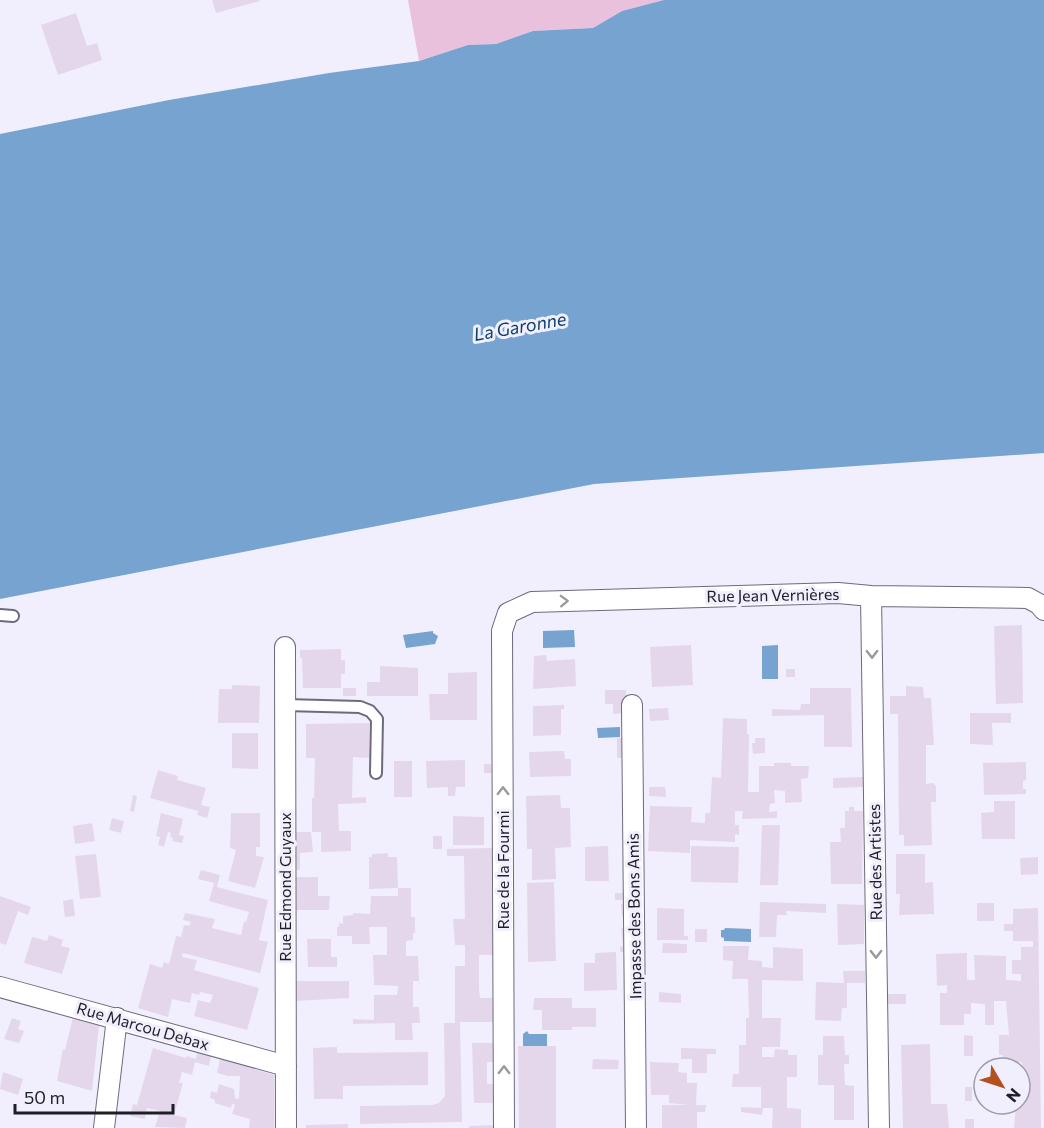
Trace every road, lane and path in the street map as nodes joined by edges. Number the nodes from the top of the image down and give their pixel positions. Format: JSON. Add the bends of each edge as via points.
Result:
{"nodes":[{"id":1,"x":871,"y":596,"type":"junction"},
{"id":2,"x":1041,"y":607,"type":"edge"},
{"id":3,"x":508,"y":613,"type":"joint"},
{"id":4,"x":0,"y":615,"type":"edge"},
{"id":5,"x":13,"y":616,"type":"dead end"},
{"id":6,"x":285,"y":647,"type":"dead end"},
{"id":7,"x":285,"y":705,"type":"junction"},
{"id":8,"x":632,"y":705,"type":"dead end"},
{"id":9,"x":376,"y":773,"type":"dead end"},
{"id":10,"x":0,"y":987,"type":"edge"},
{"id":11,"x":117,"y":1018,"type":"junction"},
{"id":12,"x":286,"y":1066,"type":"junction"},
{"id":13,"x":104,"y":1128,"type":"edge"},
{"id":14,"x":286,"y":1128,"type":"edge"},
{"id":15,"x":504,"y":1128,"type":"edge"},
{"id":16,"x":636,"y":1128,"type":"edge"},
{"id":17,"x":879,"y":1128,"type":"edge"}],
"edges":[{"from":1,"to":2,"type":"street","name":"Rue Jean Vernières","via":[[1028,598]]},
{"from":3,"to":1,"type":"street","name":"Rue Jean Vernières","one_way":true,"via":[[532,602],[838,593]]},
{"from":1,"to":17,"type":"street","name":"Rue des Artistes","one_way":true},
{"from":15,"to":3,"type":"street","name":"Rue de la Fourmi","one_way":true,"via":[[502,631]]},
{"from":4,"to":5,"type":"lane"},
{"from":6,"to":7,"type":"street","name":"Rue Edmond Guyaux"},
{"from":7,"to":9,"type":"lane","via":[[360,707],[370,711],[377,719]]},
{"from":7,"to":12,"type":"street","name":"Rue Edmond Guyaux"},
{"from":8,"to":16,"type":"street","name":"Impasse des Bons Amis"},
{"from":10,"to":11,"type":"street","name":"Rue Marcou Debax"},
{"from":11,"to":12,"type":"street","name":"Rue Marcou Debax"},
{"from":11,"to":13,"type":"street"},
{"from":12,"to":14,"type":"street","name":"Rue Edmond Guyaux"}]}
